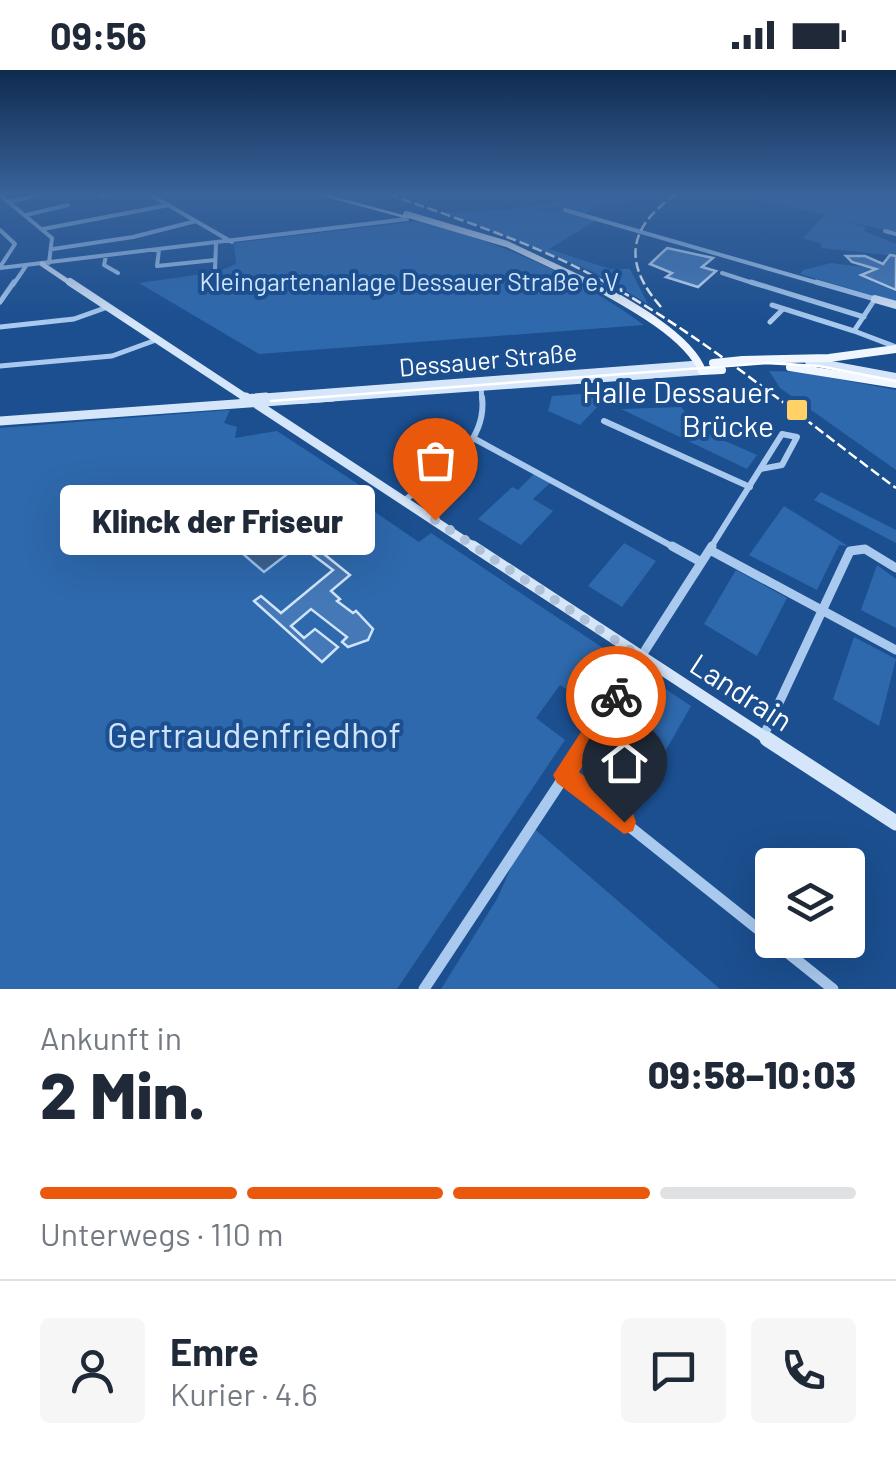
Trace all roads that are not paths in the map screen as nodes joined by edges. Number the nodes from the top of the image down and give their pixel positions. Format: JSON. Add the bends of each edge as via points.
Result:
{"nodes":[{"id":1,"x":7,"y":237,"type":"edge"},
{"id":2,"x":51,"y":237,"type":"edge"},
{"id":3,"x":133,"y":237,"type":"edge"},
{"id":4,"x":223,"y":237,"type":"edge"},
{"id":5,"x":266,"y":237,"type":"edge"},
{"id":6,"x":489,"y":237,"type":"edge"},
{"id":7,"x":659,"y":237,"type":"edge"},
{"id":8,"x":10,"y":240,"type":"junction"},
{"id":9,"x":232,"y":242,"type":"junction"},
{"id":10,"x":0,"y":243,"type":"edge"},
{"id":11,"x":216,"y":244,"type":"junction"},
{"id":12,"x":53,"y":249,"type":"junction"},
{"id":13,"x":158,"y":250,"type":"junction"},
{"id":14,"x":106,"y":256,"type":"junction"},
{"id":15,"x":214,"y":260,"type":"junction"},
{"id":16,"x":46,"y":264,"type":"junction"},
{"id":17,"x":168,"y":265,"type":"junction"},
{"id":18,"x":26,"y":266,"type":"junction"},
{"id":19,"x":157,"y":266,"type":"junction"},
{"id":20,"x":0,"y":267,"type":"edge"},
{"id":21,"x":143,"y":267,"type":"dead end"},
{"id":22,"x":215,"y":270,"type":"dead end"},
{"id":23,"x":118,"y":273,"type":"dead end"},
{"id":24,"x":722,"y":273,"type":"dead end"},
{"id":25,"x":168,"y":276,"type":"dead end"},
{"id":26,"x":2,"y":297,"type":"edge"},
{"id":27,"x":875,"y":299,"type":"junction"},
{"id":28,"x":772,"y":305,"type":"dead end"},
{"id":29,"x":896,"y":305,"type":"edge"},
{"id":30,"x":104,"y":308,"type":"junction"},
{"id":31,"x":783,"y":309,"type":"junction"},
{"id":32,"x":864,"y":317,"type":"junction"},
{"id":33,"x":770,"y":322,"type":"dead end"},
{"id":34,"x":0,"y":327,"type":"edge"},
{"id":35,"x":854,"y":331,"type":"junction"},
{"id":36,"x":156,"y":340,"type":"junction"},
{"id":37,"x":896,"y":348,"type":"edge"},
{"id":38,"x":800,"y":360,"type":"junction"},
{"id":39,"x":697,"y":364,"type":"junction"},
{"id":40,"x":747,"y":364,"type":"junction"},
{"id":41,"x":716,"y":365,"type":"junction"},
{"id":42,"x":0,"y":366,"type":"edge"},
{"id":43,"x":893,"y":382,"type":"edge"},
{"id":44,"x":481,"y":388,"type":"junction"},
{"id":45,"x":271,"y":396,"type":"junction"},
{"id":46,"x":247,"y":398,"type":"junction"},
{"id":47,"x":258,"y":405,"type":"junction"},
{"id":48,"x":218,"y":406,"type":"junction"},
{"id":49,"x":0,"y":421,"type":"edge"},
{"id":50,"x":604,"y":421,"type":"dead end"},
{"id":51,"x":475,"y":438,"type":"junction"},
{"id":52,"x":761,"y":469,"type":"junction"},
{"id":53,"x":750,"y":487,"type":"junction"},
{"id":54,"x":405,"y":500,"type":"junction"},
{"id":55,"x":710,"y":550,"type":"junction"},
{"id":56,"x":702,"y":562,"type":"junction"},
{"id":57,"x":896,"y":568,"type":"edge"},
{"id":58,"x":822,"y":610,"type":"junction"},
{"id":59,"x":896,"y":650,"type":"edge"},
{"id":60,"x":642,"y":658,"type":"junction"},
{"id":61,"x":763,"y":738,"type":"junction"},
{"id":62,"x":564,"y":775,"type":"junction"},
{"id":63,"x":896,"y":823,"type":"edge"},
{"id":64,"x":424,"y":989,"type":"edge"},
{"id":65,"x":834,"y":989,"type":"edge"}],
"edges":[{"from":1,"to":8,"type":"street"},
{"from":2,"to":12,"type":"street"},
{"from":3,"to":12,"type":"street"},
{"from":4,"to":9,"type":"street"},
{"from":5,"to":9,"type":"street"},
{"from":6,"to":39,"type":"main road","via":[[567,268],[627,304]]},
{"from":7,"to":27,"type":"street"},
{"from":8,"to":10,"type":"street"},
{"from":8,"to":20,"type":"street","via":[[14,244]]},
{"from":9,"to":11,"type":"street"},
{"from":11,"to":13,"type":"street"},
{"from":11,"to":15,"type":"street"},
{"from":12,"to":16,"type":"street"},
{"from":13,"to":14,"type":"street"},
{"from":13,"to":19,"type":"street"},
{"from":14,"to":16,"type":"street"},
{"from":14,"to":23,"type":"street","via":[[104,265]]},
{"from":15,"to":17,"type":"street"},
{"from":15,"to":22,"type":"street"},
{"from":16,"to":18,"type":"street"},
{"from":16,"to":30,"type":"main road"},
{"from":17,"to":19,"type":"street"},
{"from":17,"to":25,"type":"street"},
{"from":18,"to":20,"type":"street"},
{"from":18,"to":26,"type":"street"},
{"from":19,"to":21,"type":"street"},
{"from":24,"to":32,"type":"street"},
{"from":27,"to":29,"type":"main road"},
{"from":27,"to":32,"type":"street"},
{"from":28,"to":31,"type":"street"},
{"from":30,"to":34,"type":"street","via":[[74,319]]},
{"from":30,"to":36,"type":"main road"},
{"from":31,"to":33,"type":"street"},
{"from":31,"to":35,"type":"street"},
{"from":32,"to":35,"type":"street"},
{"from":35,"to":37,"type":"street"},
{"from":36,"to":42,"type":"street","via":[[112,356]]},
{"from":36,"to":46,"type":"main road"},
{"from":37,"to":38,"type":"main road","name":"Dessauer Straße"},
{"from":38,"to":40,"type":"main road","name":"Dessauer Straße"},
{"from":38,"to":43,"type":"main road"},
{"from":39,"to":41,"type":"main road","name":"Dessauer Straße"},
{"from":39,"to":41,"type":"main road"},
{"from":39,"to":44,"type":"main road","name":"Dessauer Straße"},
{"from":39,"to":45,"type":"main road","name":"Dessauer Straße"},
{"from":40,"to":41,"type":"main road","name":"Dessauer Straße"},
{"from":40,"to":43,"type":"main road"},
{"from":44,"to":47,"type":"main road","name":"Dessauer Straße"},
{"from":44,"to":51,"type":"street","via":[[485,413]]},
{"from":45,"to":46,"type":"main road","name":"Dessauer Straße"},
{"from":45,"to":47,"type":"main road"},
{"from":46,"to":47,"type":"main road","name":"Landrain"},
{"from":46,"to":48,"type":"main road","name":"Dessauer Straße"},
{"from":47,"to":48,"type":"main road","name":"Dessauer Straße"},
{"from":47,"to":54,"type":"main road","name":"Landrain"},
{"from":48,"to":49,"type":"main road","name":"Dessauer Straße"},
{"from":50,"to":53,"type":"street"},
{"from":51,"to":54,"type":"street"},
{"from":51,"to":56,"type":"street"},
{"from":52,"to":52,"type":"street","via":[[782,465],[795,435],[782,434]]},
{"from":52,"to":53,"type":"street"},
{"from":53,"to":55,"type":"street"},
{"from":54,"to":60,"type":"main road","name":"Landrain"},
{"from":55,"to":56,"type":"street"},
{"from":55,"to":58,"type":"street"},
{"from":56,"to":60,"type":"street"},
{"from":57,"to":58,"type":"street","via":[[865,549],[850,551]]},
{"from":58,"to":59,"type":"street"},
{"from":58,"to":61,"type":"street"},
{"from":60,"to":61,"type":"main road","name":"Landrain"},
{"from":60,"to":62,"type":"street"},
{"from":61,"to":63,"type":"main road","name":"Landrain"},
{"from":62,"to":64,"type":"street"},
{"from":62,"to":65,"type":"street"}]}
